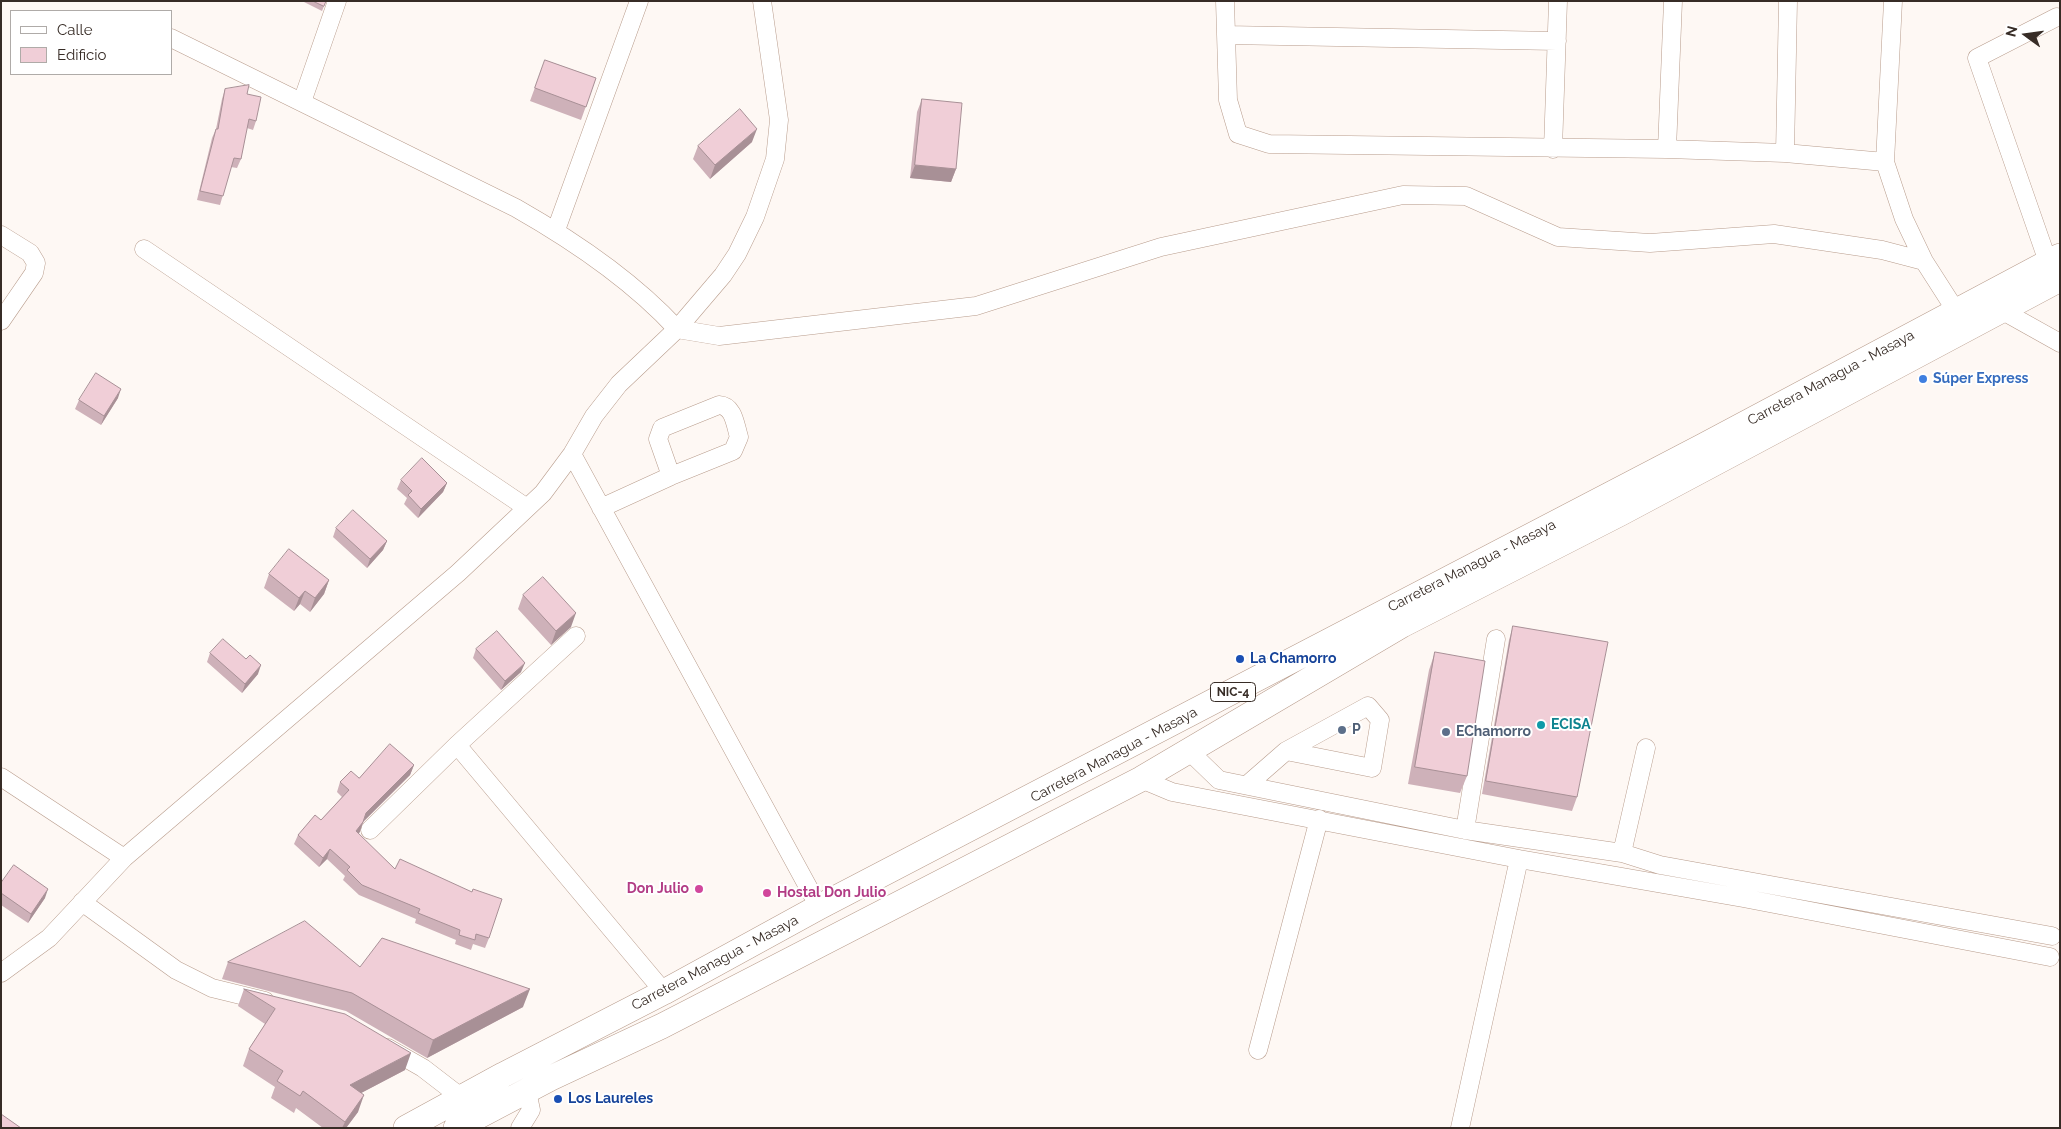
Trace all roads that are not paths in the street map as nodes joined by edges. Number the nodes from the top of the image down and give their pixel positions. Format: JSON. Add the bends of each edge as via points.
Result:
{"nodes":[{"id":1,"x":337,"y":1,"type":"edge"},
{"id":2,"x":639,"y":1,"type":"edge"},
{"id":3,"x":762,"y":1,"type":"edge"},
{"id":4,"x":1225,"y":1,"type":"edge"},
{"id":5,"x":1558,"y":1,"type":"edge"},
{"id":6,"x":1672,"y":1,"type":"edge"},
{"id":7,"x":1788,"y":1,"type":"edge"},
{"id":8,"x":1892,"y":1,"type":"edge"},
{"id":9,"x":2057,"y":17,"type":"dead end"},
{"id":10,"x":1226,"y":35,"type":"junction"},
{"id":11,"x":172,"y":38,"type":"edge"},
{"id":12,"x":1557,"y":41,"type":"junction"},
{"id":13,"x":302,"y":102,"type":"junction"},
{"id":14,"x":1553,"y":149,"type":"junction"},
{"id":15,"x":1667,"y":149,"type":"junction"},
{"id":16,"x":1785,"y":153,"type":"junction"},
{"id":17,"x":1885,"y":162,"type":"junction"},
{"id":18,"x":556,"y":230,"type":"junction"},
{"id":19,"x":1,"y":235,"type":"edge"},
{"id":20,"x":144,"y":249,"type":"dead end"},
{"id":21,"x":1924,"y":261,"type":"junction"},
{"id":22,"x":2056,"y":266,"type":"edge"},
{"id":23,"x":2001,"y":310,"type":"junction"},
{"id":24,"x":1956,"y":311,"type":"junction"},
{"id":25,"x":1,"y":322,"type":"edge"},
{"id":26,"x":677,"y":329,"type":"junction"},
{"id":27,"x":2060,"y":343,"type":"edge"},
{"id":28,"x":572,"y":454,"type":"junction"},
{"id":29,"x":671,"y":476,"type":"junction"},
{"id":30,"x":528,"y":508,"type":"junction"},
{"id":31,"x":601,"y":508,"type":"junction"},
{"id":32,"x":576,"y":636,"type":"dead end"},
{"id":33,"x":1496,"y":639,"type":"dead end"},
{"id":34,"x":457,"y":745,"type":"junction"},
{"id":35,"x":1646,"y":748,"type":"dead end"},
{"id":36,"x":1189,"y":751,"type":"junction"},
{"id":37,"x":1286,"y":751,"type":"junction"},
{"id":38,"x":1,"y":777,"type":"edge"},
{"id":39,"x":1141,"y":779,"type":"junction"},
{"id":40,"x":1247,"y":785,"type":"junction"},
{"id":41,"x":1319,"y":820,"type":"junction"},
{"id":42,"x":370,"y":830,"type":"dead end"},
{"id":43,"x":1465,"y":830,"type":"junction"},
{"id":44,"x":1622,"y":854,"type":"junction"},
{"id":45,"x":124,"y":858,"type":"junction"},
{"id":46,"x":1519,"y":859,"type":"junction"},
{"id":47,"x":82,"y":902,"type":"junction"},
{"id":48,"x":818,"y":907,"type":"junction"},
{"id":49,"x":2052,"y":936,"type":"dead end"},
{"id":50,"x":2050,"y":957,"type":"dead end"},
{"id":51,"x":1,"y":972,"type":"edge"},
{"id":52,"x":664,"y":992,"type":"junction"},
{"id":53,"x":281,"y":1005,"type":"edge"},
{"id":54,"x":375,"y":1040,"type":"edge"},
{"id":55,"x":1258,"y":1050,"type":"dead end"},
{"id":56,"x":527,"y":1090,"type":"junction"},
{"id":57,"x":462,"y":1098,"type":"junction"},
{"id":58,"x":406,"y":1128,"type":"edge"},
{"id":59,"x":456,"y":1128,"type":"edge"},
{"id":60,"x":520,"y":1128,"type":"edge"},
{"id":61,"x":1460,"y":1128,"type":"edge"}],
"edges":[{"from":1,"to":13,"type":"street"},
{"from":2,"to":18,"type":"street"},
{"from":3,"to":26,"type":"street","via":[[779,120],[774,159],[755,217],[737,254]]},
{"from":4,"to":10,"type":"street"},
{"from":5,"to":12,"type":"street"},
{"from":6,"to":15,"type":"street"},
{"from":7,"to":16,"type":"street"},
{"from":8,"to":17,"type":"street"},
{"from":9,"to":22,"type":"street","via":[[1977,58]]},
{"from":10,"to":12,"type":"street"},
{"from":10,"to":14,"type":"street","via":[[1228,100],[1238,134],[1269,144]]},
{"from":11,"to":13,"type":"street"},
{"from":12,"to":14,"type":"street"},
{"from":13,"to":18,"type":"street"},
{"from":14,"to":15,"type":"street"},
{"from":15,"to":16,"type":"street"},
{"from":16,"to":17,"type":"street"},
{"from":17,"to":21,"type":"street","via":[[1904,219]]},
{"from":18,"to":26,"type":"street","via":[[651,301]]},
{"from":19,"to":25,"type":"street","via":[[30,253],[36,263],[34,273]]},
{"from":20,"to":30,"type":"street"},
{"from":21,"to":24,"type":"street"},
{"from":21,"to":26,"type":"street","via":[[1882,250],[1774,234],[1650,243],[1558,237],[1466,196],[1403,195],[1162,247],[976,306],[720,336]]},
{"from":22,"to":23,"type":"highway","name":"Carretera Managua - Masaya","number":"NIC-4"},
{"from":22,"to":24,"type":"highway","name":"Carretera Managua - Masaya","number":"NIC-4"},
{"from":23,"to":27,"type":"street"},
{"from":23,"to":36,"type":"highway","name":"Carretera Managua - Masaya","number":"NIC-4","via":[[1621,513],[1402,625]]},
{"from":24,"to":48,"type":"highway","name":"Carretera Managua - Masaya","number":"NIC-4"},
{"from":26,"to":28,"type":"street","via":[[619,384],[594,416]]},
{"from":28,"to":30,"type":"street"},
{"from":28,"to":31,"type":"street"},
{"from":29,"to":29,"type":"street","via":[[733,451],[739,437],[731,410],[726,405],[662,428],[658,439]]},
{"from":29,"to":31,"type":"street"},
{"from":30,"to":45,"type":"street","via":[[458,573]]},
{"from":31,"to":48,"type":"street"},
{"from":32,"to":34,"type":"street"},
{"from":33,"to":43,"type":"street"},
{"from":34,"to":42,"type":"street"},
{"from":34,"to":52,"type":"street"},
{"from":35,"to":44,"type":"street"},
{"from":36,"to":39,"type":"highway","name":"Carretera Managua - Masaya","number":"NIC-4"},
{"from":36,"to":40,"type":"street","via":[[1219,780]]},
{"from":37,"to":37,"type":"street","via":[[1372,768],[1380,720],[1368,706]]},
{"from":37,"to":40,"type":"street"},
{"from":38,"to":45,"type":"street"},
{"from":39,"to":41,"type":"street","via":[[1172,792]]},
{"from":39,"to":56,"type":"highway","name":"Carretera Managua - Masaya","number":"NIC-4","via":[[671,1021]]},
{"from":40,"to":43,"type":"street"},
{"from":41,"to":46,"type":"street"},
{"from":41,"to":55,"type":"street"},
{"from":43,"to":44,"type":"street"},
{"from":44,"to":49,"type":"street","via":[[1660,865]]},
{"from":45,"to":47,"type":"street"},
{"from":46,"to":50,"type":"street"},
{"from":46,"to":61,"type":"street"},
{"from":47,"to":51,"type":"street","via":[[49,938]]},
{"from":47,"to":53,"type":"street","via":[[176,970],[212,988]]},
{"from":48,"to":52,"type":"highway","name":"Carretera Managua - Masaya","number":"NIC-4"},
{"from":52,"to":57,"type":"highway","name":"Carretera Managua - Masaya","number":"NIC-4"},
{"from":54,"to":57,"type":"street","via":[[423,1068]]},
{"from":56,"to":59,"type":"highway","name":"Carretera Managua - Masaya","number":"NIC-4"},
{"from":56,"to":60,"type":"street","via":[[531,1110]]},
{"from":57,"to":58,"type":"highway","name":"Carretera Managua - Masaya","number":"NIC-4"}]}
